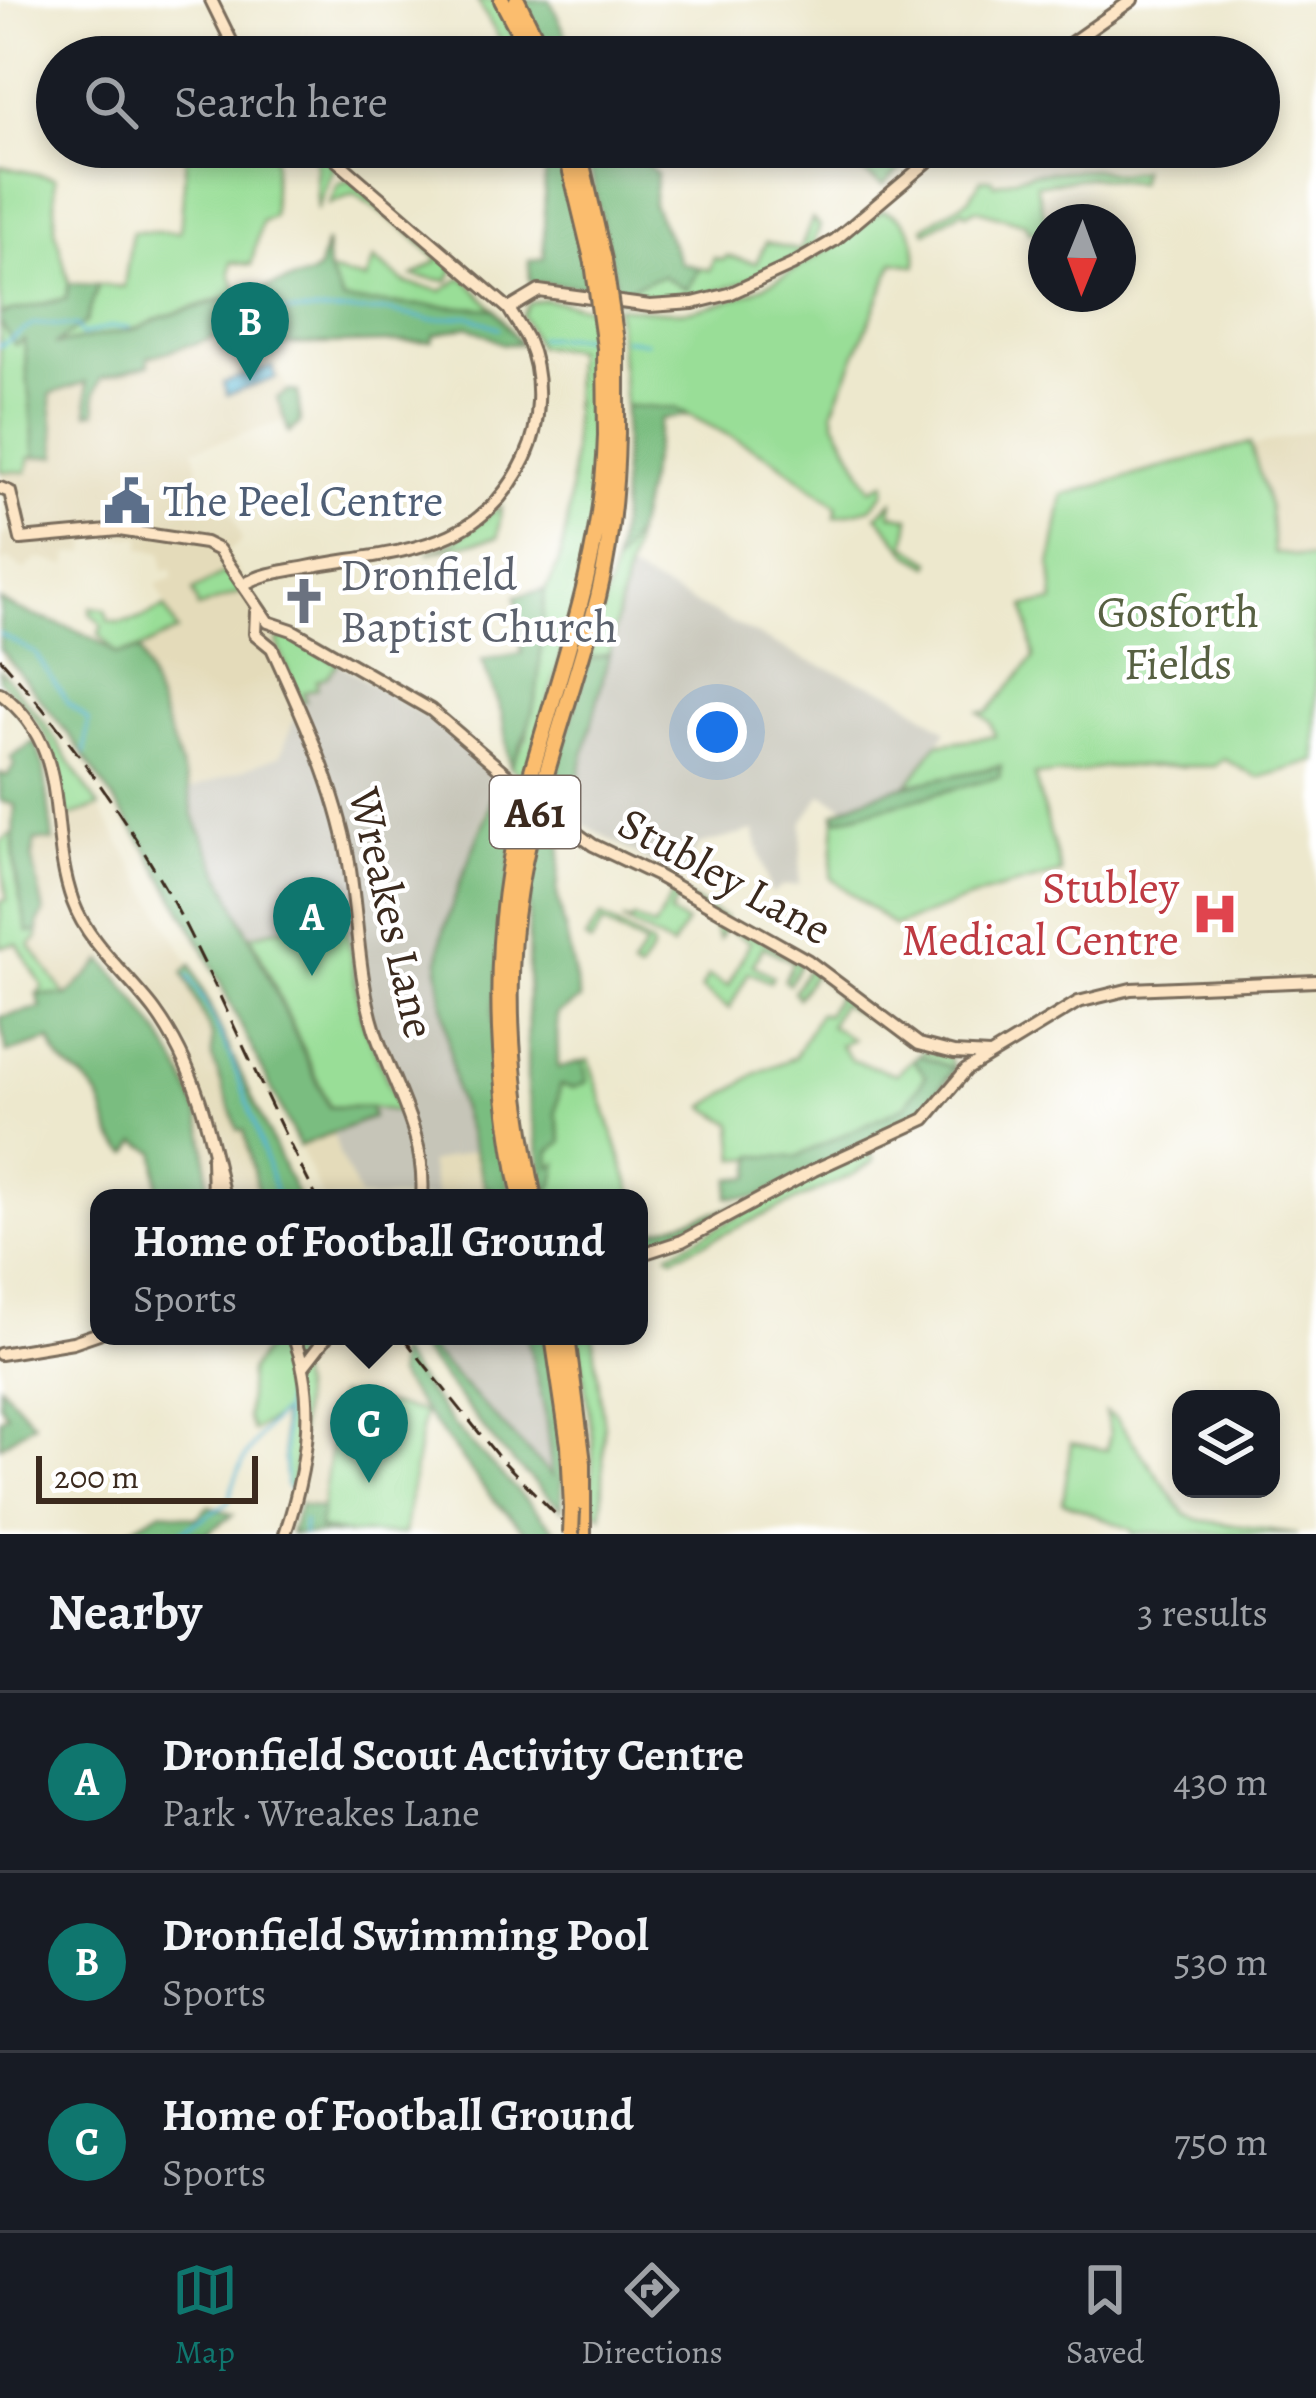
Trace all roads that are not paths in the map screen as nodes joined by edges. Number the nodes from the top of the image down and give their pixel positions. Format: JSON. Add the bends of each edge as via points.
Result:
{"nodes":[{"id":1,"x":211,"y":0,"type":"edge"},
{"id":2,"x":502,"y":0,"type":"edge"},
{"id":3,"x":517,"y":0,"type":"edge"},
{"id":4,"x":1132,"y":0,"type":"edge"},
{"id":5,"x":229,"y":36,"type":"edge"},
{"id":6,"x":521,"y":36,"type":"edge"},
{"id":7,"x":535,"y":36,"type":"edge"},
{"id":8,"x":1081,"y":36,"type":"edge"},
{"id":9,"x":345,"y":168,"type":"edge"},
{"id":10,"x":571,"y":168,"type":"edge"},
{"id":11,"x":582,"y":168,"type":"edge"},
{"id":12,"x":921,"y":168,"type":"edge"},
{"id":13,"x":598,"y":262,"type":"junction"},
{"id":14,"x":509,"y":309,"type":"junction"},
{"id":15,"x":612,"y":434,"type":"junction"},
{"id":16,"x":0,"y":488,"type":"edge"},
{"id":17,"x":245,"y":584,"type":"junction"},
{"id":18,"x":270,"y":633,"type":"junction"},
{"id":19,"x":0,"y":694,"type":"edge"},
{"id":20,"x":1316,"y":981,"type":"edge"},
{"id":21,"x":960,"y":1054,"type":"junction"},
{"id":22,"x":989,"y":1055,"type":"junction"},
{"id":23,"x":966,"y":1070,"type":"junction"},
{"id":24,"x":214,"y":1148,"type":"junction"},
{"id":25,"x":212,"y":1189,"type":"edge"},
{"id":26,"x":222,"y":1189,"type":"edge"},
{"id":27,"x":422,"y":1189,"type":"edge"},
{"id":28,"x":520,"y":1189,"type":"edge"},
{"id":29,"x":533,"y":1189,"type":"edge"},
{"id":30,"x":648,"y":1252,"type":"edge"},
{"id":31,"x":90,"y":1336,"type":"edge"},
{"id":32,"x":297,"y":1345,"type":"edge"},
{"id":33,"x":320,"y":1345,"type":"edge"},
{"id":34,"x":554,"y":1345,"type":"edge"},
{"id":35,"x":568,"y":1345,"type":"edge"},
{"id":36,"x":0,"y":1354,"type":"edge"},
{"id":37,"x":303,"y":1367,"type":"junction"},
{"id":38,"x":578,"y":1512,"type":"junction"},
{"id":39,"x":285,"y":1534,"type":"edge"},
{"id":40,"x":571,"y":1534,"type":"edge"},
{"id":41,"x":584,"y":1534,"type":"edge"}],
"edges":[{"from":1,"to":5,"type":"street"},
{"from":2,"to":6,"type":"highway"},
{"from":3,"to":7,"type":"highway"},
{"from":4,"to":8,"type":"street"},
{"from":9,"to":14,"type":"street"},
{"from":10,"to":13,"type":"highway","number":"A61"},
{"from":11,"to":13,"type":"highway","number":"A61"},
{"from":12,"to":14,"type":"street","via":[[835,240],[729,294],[650,306],[539,291]]},
{"from":13,"to":15,"type":"highway","number":"A61","bridge":true,"via":[[616,348]]},
{"from":14,"to":17,"type":"street","via":[[528,341],[538,396],[524,462],[489,508],[437,543]]},
{"from":15,"to":28,"type":"highway","number":"A61","via":[[589,577],[523,802],[503,919],[500,1061]]},
{"from":15,"to":29,"type":"highway","number":"A61","via":[[612,511],[599,592],[518,892],[512,1052]]},
{"from":16,"to":17,"type":"street","via":[[10,492],[17,534],[28,540],[119,530],[191,540],[219,550]]},
{"from":17,"to":18,"type":"street","name":"Wreakes Lane"},
{"from":18,"to":21,"type":"street","name":"Stubley Lane","bridge":true,"via":[[431,710],[610,855],[807,959],[919,1044]]},
{"from":18,"to":27,"type":"street","name":"Wreakes Lane","via":[[336,808],[363,980],[420,1143]]},
{"from":19,"to":24,"type":"street","via":[[46,748],[78,912],[179,1050]]},
{"from":20,"to":22,"type":"street","via":[[1111,992],[1069,1006]]},
{"from":21,"to":22,"type":"street","name":"Stubley Lane"},
{"from":21,"to":23,"type":"street"},
{"from":22,"to":23,"type":"street"},
{"from":23,"to":30,"type":"street","via":[[919,1123]]},
{"from":24,"to":25,"type":"street"},
{"from":24,"to":26,"type":"street"},
{"from":31,"to":36,"type":"street"},
{"from":32,"to":37,"type":"street"},
{"from":33,"to":37,"type":"street"},
{"from":34,"to":38,"type":"highway"},
{"from":35,"to":38,"type":"highway","via":[[583,1463]]},
{"from":37,"to":39,"type":"street","via":[[301,1481]]},
{"from":38,"to":40,"type":"highway","bridge":true},
{"from":38,"to":41,"type":"highway"}]}
